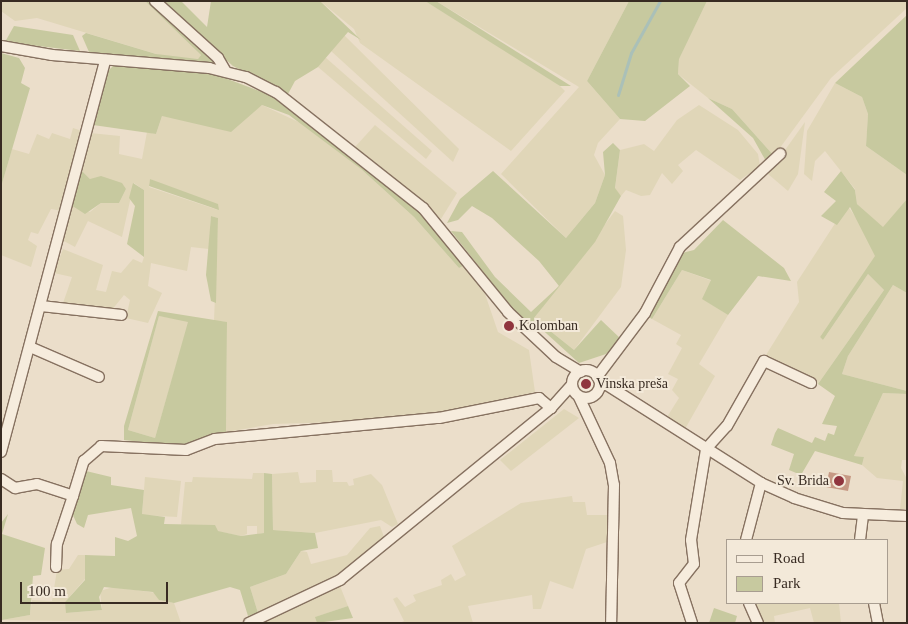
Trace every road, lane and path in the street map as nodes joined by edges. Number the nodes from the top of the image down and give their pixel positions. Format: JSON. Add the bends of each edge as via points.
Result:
{"nodes":[{"id":1,"x":155,"y":1,"type":"edge"},
{"id":2,"x":1,"y":46,"type":"edge"},
{"id":3,"x":106,"y":60,"type":"junction"},
{"id":4,"x":226,"y":72,"type":"junction"},
{"id":5,"x":780,"y":154,"type":"dead end"},
{"id":6,"x":41,"y":306,"type":"junction"},
{"id":7,"x":122,"y":315,"type":"dead end"},
{"id":8,"x":30,"y":347,"type":"junction"},
{"id":9,"x":556,"y":357,"type":"junction"},
{"id":10,"x":592,"y":375,"type":"junction"},
{"id":11,"x":99,"y":376,"type":"dead end"},
{"id":12,"x":811,"y":383,"type":"dead end"},
{"id":13,"x":572,"y":384,"type":"junction"},
{"id":14,"x":594,"y":395,"type":"junction"},
{"id":15,"x":579,"y":396,"type":"junction"},
{"id":16,"x":622,"y":398,"type":"junction"},
{"id":17,"x":553,"y":406,"type":"junction"},
{"id":18,"x":592,"y":422,"type":"junction"},
{"id":19,"x":706,"y":449,"type":"junction"},
{"id":20,"x":1,"y":452,"type":"edge"},
{"id":21,"x":1,"y":479,"type":"edge"},
{"id":22,"x":761,"y":483,"type":"junction"},
{"id":23,"x":73,"y":496,"type":"junction"},
{"id":24,"x":863,"y":515,"type":"junction"},
{"id":25,"x":907,"y":516,"type":"edge"},
{"id":26,"x":746,"y":539,"type":"edge"},
{"id":27,"x":860,"y":539,"type":"edge"},
{"id":28,"x":56,"y":567,"type":"dead end"},
{"id":29,"x":749,"y":604,"type":"edge"},
{"id":30,"x":874,"y":604,"type":"edge"},
{"id":31,"x":249,"y":623,"type":"edge"},
{"id":32,"x":611,"y":623,"type":"edge"},
{"id":33,"x":692,"y":623,"type":"edge"},
{"id":34,"x":758,"y":623,"type":"edge"},
{"id":35,"x":878,"y":623,"type":"edge"}],
"edges":[{"from":1,"to":4,"type":"street","via":[[218,58]]},
{"from":2,"to":3,"type":"street"},
{"from":3,"to":4,"type":"street"},
{"from":3,"to":6,"type":"street"},
{"from":4,"to":9,"type":"street","via":[[253,81],[306,112],[397,185],[447,235],[508,312]]},
{"from":5,"to":10,"type":"street","via":[[680,247],[645,313],[608,361]]},
{"from":6,"to":7,"type":"street"},
{"from":6,"to":8,"type":"street"},
{"from":8,"to":11,"type":"street"},
{"from":8,"to":20,"type":"street"},
{"from":9,"to":10,"type":"street"},
{"from":9,"to":13,"type":"street"},
{"from":10,"to":13,"type":"street"},
{"from":10,"to":14,"type":"street"},
{"from":10,"to":16,"type":"street"},
{"from":12,"to":19,"type":"street","via":[[764,361],[727,426]]},
{"from":13,"to":15,"type":"street"},
{"from":13,"to":17,"type":"street"},
{"from":14,"to":15,"type":"street"},
{"from":14,"to":16,"type":"street"},
{"from":14,"to":18,"type":"street"},
{"from":15,"to":17,"type":"street"},
{"from":15,"to":18,"type":"street"},
{"from":16,"to":19,"type":"street"},
{"from":17,"to":23,"type":"street","via":[[540,398],[448,417],[216,439],[186,450],[101,446],[84,462]]},
{"from":17,"to":31,"type":"street","via":[[340,580]]},
{"from":18,"to":32,"type":"street","via":[[610,464],[614,484]]},
{"from":19,"to":22,"type":"street"},
{"from":19,"to":33,"type":"street","via":[[691,540],[694,564],[679,584]]},
{"from":21,"to":23,"type":"street","via":[[15,488],[37,484]]},
{"from":22,"to":24,"type":"street","via":[[820,506]]},
{"from":22,"to":26,"type":"street"},
{"from":23,"to":28,"type":"street","via":[[57,544]]},
{"from":24,"to":25,"type":"street"},
{"from":24,"to":27,"type":"street"},
{"from":29,"to":34,"type":"street"},
{"from":30,"to":35,"type":"street"}]}
